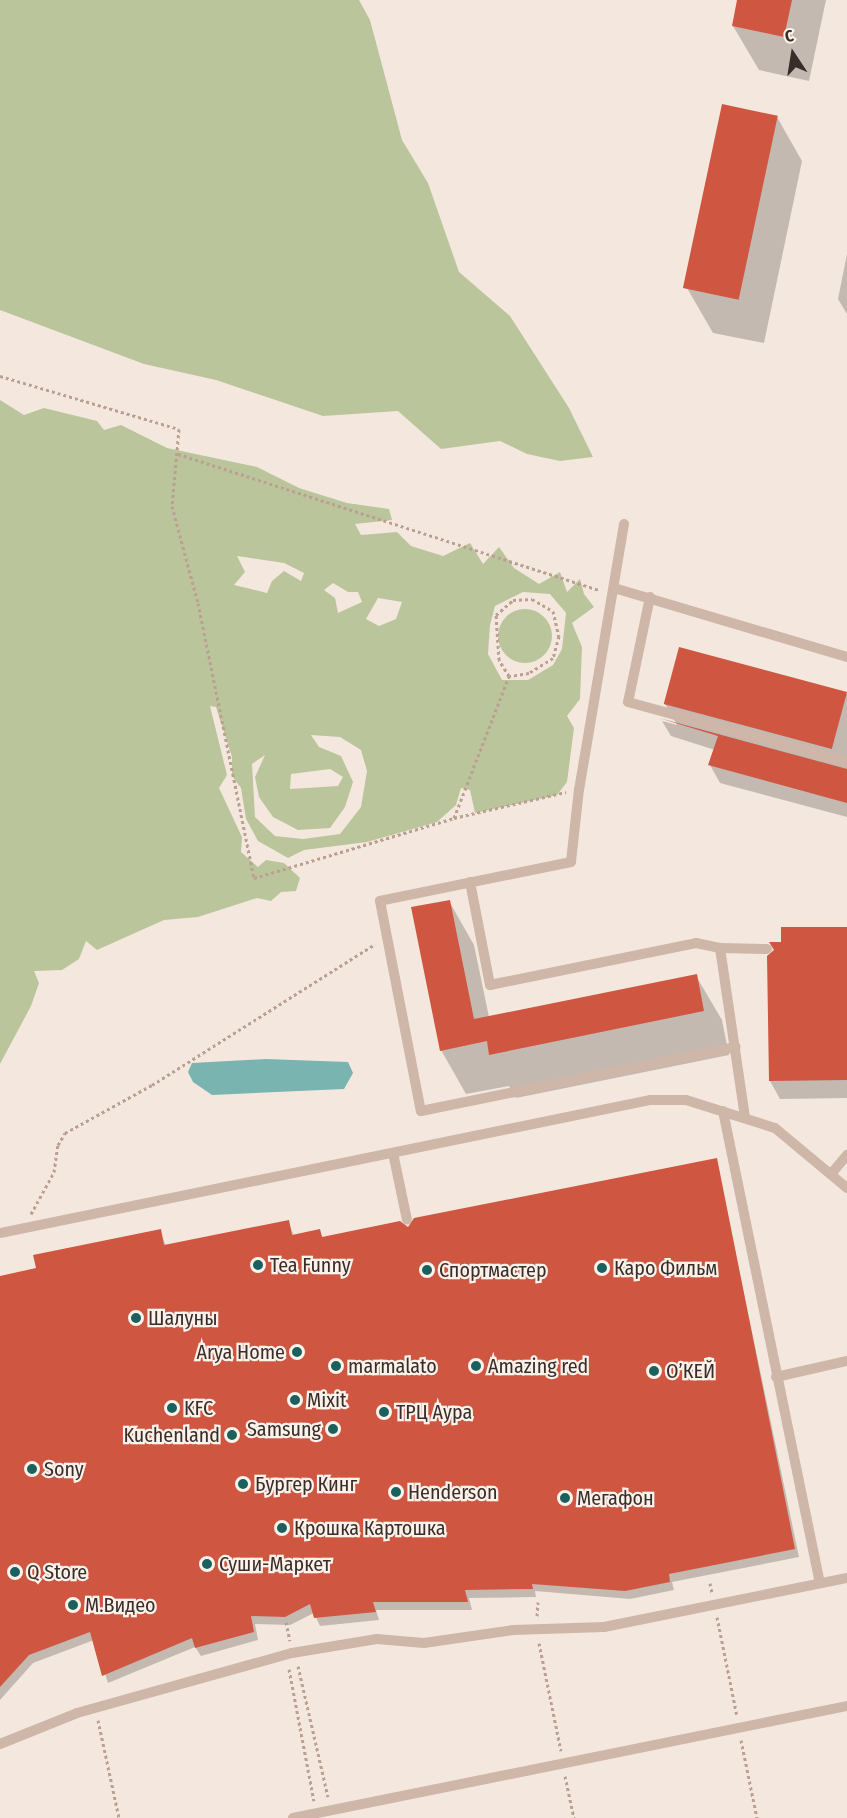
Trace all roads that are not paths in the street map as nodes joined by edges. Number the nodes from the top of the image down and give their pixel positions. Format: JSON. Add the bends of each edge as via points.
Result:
{"nodes":[{"id":1,"x":624,"y":524,"type":"dead end"},
{"id":2,"x":614,"y":591,"type":"junction"},
{"id":3,"x":650,"y":597,"type":"junction"},
{"id":4,"x":847,"y":657,"type":"edge"},
{"id":5,"x":847,"y":762,"type":"edge"},
{"id":6,"x":470,"y":882,"type":"junction"},
{"id":7,"x":720,"y":948,"type":"junction"},
{"id":8,"x":767,"y":949,"type":"dead end"},
{"id":9,"x":736,"y":1047,"type":"junction"},
{"id":10,"x":723,"y":1111,"type":"junction"},
{"id":11,"x":745,"y":1117,"type":"junction"},
{"id":12,"x":393,"y":1153,"type":"junction"},
{"id":13,"x":847,"y":1155,"type":"edge"},
{"id":14,"x":831,"y":1174,"type":"junction"},
{"id":15,"x":847,"y":1188,"type":"edge"},
{"id":16,"x":407,"y":1220,"type":"dead end"},
{"id":17,"x":0,"y":1233,"type":"edge"},
{"id":18,"x":847,"y":1361,"type":"edge"},
{"id":19,"x":776,"y":1377,"type":"junction"},
{"id":20,"x":847,"y":1578,"type":"edge"},
{"id":21,"x":820,"y":1583,"type":"junction"},
{"id":22,"x":847,"y":1706,"type":"edge"},
{"id":23,"x":0,"y":1744,"type":"edge"},
{"id":24,"x":293,"y":1818,"type":"edge"}],
"edges":[{"from":1,"to":2,"type":"lane"},
{"from":2,"to":3,"type":"lane"},
{"from":2,"to":6,"type":"lane","via":[[579,789],[571,862]]},
{"from":3,"to":4,"type":"lane"},
{"from":3,"to":5,"type":"lane","via":[[628,702]]},
{"from":6,"to":7,"type":"lane","via":[[490,985],[696,943]]},
{"from":6,"to":9,"type":"lane","via":[[380,901],[421,1111]]},
{"from":7,"to":8,"type":"lane"},
{"from":7,"to":9,"type":"lane"},
{"from":9,"to":11,"type":"lane"},
{"from":10,"to":11,"type":"lane"},
{"from":10,"to":12,"type":"lane","via":[[686,1100],[650,1100]]},
{"from":10,"to":19,"type":"lane"},
{"from":11,"to":14,"type":"lane","via":[[775,1128]]},
{"from":12,"to":16,"type":"lane"},
{"from":12,"to":17,"type":"lane"},
{"from":13,"to":14,"type":"lane"},
{"from":14,"to":15,"type":"lane"},
{"from":18,"to":19,"type":"lane"},
{"from":19,"to":21,"type":"lane"},
{"from":20,"to":21,"type":"lane"},
{"from":21,"to":23,"type":"lane","via":[[604,1627],[424,1643],[377,1639],[292,1653],[96,1708]]},
{"from":22,"to":24,"type":"lane"}]}
